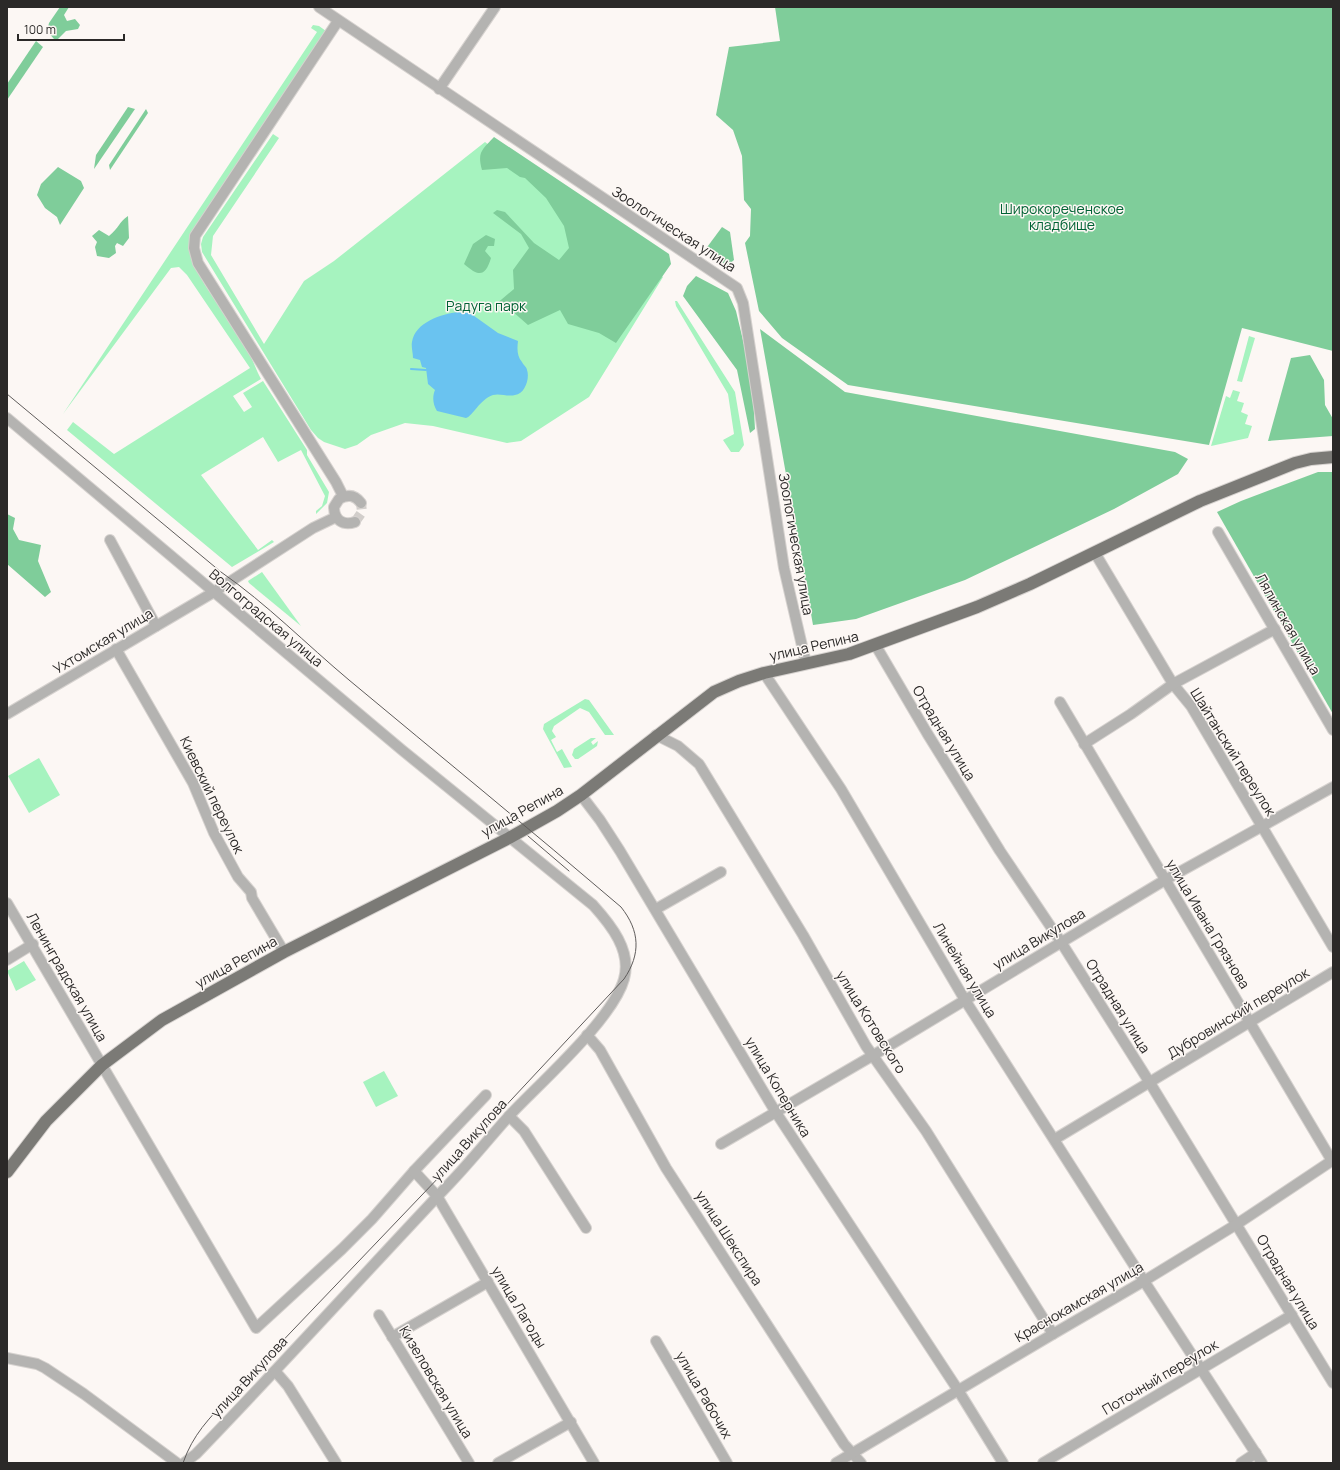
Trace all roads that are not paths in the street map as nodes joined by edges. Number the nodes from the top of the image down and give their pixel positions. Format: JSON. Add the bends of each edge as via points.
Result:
{"nodes":[{"id":1,"x":319,"y":7,"type":"edge"},
{"id":2,"x":495,"y":7,"type":"edge"},
{"id":3,"x":338,"y":21,"type":"junction"},
{"id":4,"x":439,"y":89,"type":"junction"},
{"id":5,"x":7,"y":418,"type":"edge"},
{"id":6,"x":1333,"y":457,"type":"edge"},
{"id":7,"x":343,"y":496,"type":"junction"},
{"id":8,"x":361,"y":503,"type":"dead end"},
{"id":9,"x":336,"y":517,"type":"junction"},
{"id":10,"x":355,"y":522,"type":"dead end"},
{"id":11,"x":1218,"y":532,"type":"dead end"},
{"id":12,"x":110,"y":540,"type":"dead end"},
{"id":13,"x":1095,"y":553,"type":"junction"},
{"id":14,"x":214,"y":592,"type":"junction"},
{"id":15,"x":156,"y":626,"type":"junction"},
{"id":16,"x":1275,"y":629,"type":"junction"},
{"id":17,"x":876,"y":646,"type":"junction"},
{"id":18,"x":116,"y":649,"type":"junction"},
{"id":19,"x":806,"y":663,"type":"junction"},
{"id":20,"x":764,"y":673,"type":"junction"},
{"id":21,"x":1173,"y":684,"type":"junction"},
{"id":22,"x":1060,"y":702,"type":"dead end"},
{"id":23,"x":7,"y":714,"type":"edge"},
{"id":24,"x":1333,"y":730,"type":"edge"},
{"id":25,"x":656,"y":735,"type":"junction"},
{"id":26,"x":1084,"y":744,"type":"junction"},
{"id":27,"x":1333,"y":787,"type":"edge"},
{"id":28,"x":581,"y":795,"type":"junction"},
{"id":29,"x":1263,"y":825,"type":"junction"},
{"id":30,"x":509,"y":838,"type":"junction"},
{"id":31,"x":720,"y":872,"type":"dead end"},
{"id":32,"x":1165,"y":880,"type":"junction"},
{"id":33,"x":7,"y":903,"type":"edge"},
{"id":34,"x":656,"y":909,"type":"junction"},
{"id":35,"x":1061,"y":942,"type":"junction"},
{"id":36,"x":33,"y":944,"type":"junction"},
{"id":37,"x":1333,"y":947,"type":"edge"},
{"id":38,"x":284,"y":952,"type":"junction"},
{"id":39,"x":7,"y":960,"type":"edge"},
{"id":40,"x":1333,"y":972,"type":"edge"},
{"id":41,"x":965,"y":1000,"type":"junction"},
{"id":42,"x":1250,"y":1021,"type":"junction"},
{"id":43,"x":587,"y":1035,"type":"junction"},
{"id":44,"x":872,"y":1056,"type":"junction"},
{"id":45,"x":102,"y":1065,"type":"junction"},
{"id":46,"x":1150,"y":1083,"type":"junction"},
{"id":47,"x":486,"y":1095,"type":"dead end"},
{"id":48,"x":774,"y":1111,"type":"junction"},
{"id":49,"x":509,"y":1116,"type":"junction"},
{"id":50,"x":1055,"y":1139,"type":"junction"},
{"id":51,"x":721,"y":1144,"type":"dead end"},
{"id":52,"x":1332,"y":1161,"type":"edge"},
{"id":53,"x":414,"y":1171,"type":"junction"},
{"id":54,"x":7,"y":1172,"type":"edge"},
{"id":55,"x":438,"y":1196,"type":"junction"},
{"id":56,"x":1237,"y":1224,"type":"junction"},
{"id":57,"x":586,"y":1228,"type":"dead end"},
{"id":58,"x":1144,"y":1281,"type":"junction"},
{"id":59,"x":488,"y":1282,"type":"junction"},
{"id":60,"x":379,"y":1315,"type":"dead end"},
{"id":61,"x":1292,"y":1315,"type":"junction"},
{"id":62,"x":1053,"y":1334,"type":"junction"},
{"id":63,"x":392,"y":1337,"type":"junction"},
{"id":64,"x":656,"y":1341,"type":"dead end"},
{"id":65,"x":7,"y":1358,"type":"edge"},
{"id":66,"x":1202,"y":1369,"type":"junction"},
{"id":67,"x":275,"y":1371,"type":"junction"},
{"id":68,"x":1333,"y":1383,"type":"edge"},
{"id":69,"x":958,"y":1390,"type":"junction"},
{"id":70,"x":571,"y":1422,"type":"junction"},
{"id":71,"x":1256,"y":1453,"type":"junction"},
{"id":72,"x":852,"y":1454,"type":"junction"},
{"id":73,"x":194,"y":1458,"type":"edge"},
{"id":74,"x":177,"y":1463,"type":"edge"},
{"id":75,"x":184,"y":1463,"type":"edge"},
{"id":76,"x":336,"y":1463,"type":"edge"},
{"id":77,"x":469,"y":1463,"type":"edge"},
{"id":78,"x":498,"y":1463,"type":"edge"},
{"id":79,"x":594,"y":1463,"type":"edge"},
{"id":80,"x":727,"y":1463,"type":"edge"},
{"id":81,"x":836,"y":1463,"type":"edge"},
{"id":82,"x":861,"y":1463,"type":"edge"},
{"id":83,"x":1003,"y":1463,"type":"edge"},
{"id":84,"x":1043,"y":1463,"type":"edge"},
{"id":85,"x":1241,"y":1463,"type":"edge"},
{"id":86,"x":1262,"y":1463,"type":"edge"}],
"edges":[{"from":1,"to":3,"type":"street","name":"Зоологическая улица"},
{"from":2,"to":4,"type":"street"},
{"from":3,"to":4,"type":"street","name":"Зоологическая улица"},
{"from":3,"to":7,"type":"street","via":[[195,236],[194,248],[198,263]]},
{"from":4,"to":19,"type":"street","name":"Зоологическая улица","via":[[737,288],[743,304],[784,568]]},
{"from":5,"to":14,"type":"street","name":"Волгоградская улица"},
{"from":6,"to":13,"type":"main road","name":"улица Репина","via":[[1295,463],[1200,501]]},
{"from":7,"to":8,"type":"street","via":[[353,496]]},
{"from":7,"to":9,"type":"street","via":[[336,503]]},
{"from":9,"to":10,"type":"street","via":[[344,523]]},
{"from":9,"to":14,"type":"street","name":"Ухтомская улица","via":[[313,528]]},
{"from":11,"to":16,"type":"street","name":"Лялинская улица"},
{"from":12,"to":15,"type":"street"},
{"from":13,"to":17,"type":"main road","name":"улица Репина","via":[[977,607]]},
{"from":13,"to":21,"type":"street","name":"Шайтанский переулок"},
{"from":14,"to":15,"type":"street","name":"Ухтомская улица"},
{"from":14,"to":30,"type":"street","name":"Волгоградская улица"},
{"from":15,"to":18,"type":"street","name":"Ухтомская улица"},
{"from":16,"to":21,"type":"street"},
{"from":16,"to":24,"type":"street","name":"Лялинская улица"},
{"from":17,"to":19,"type":"main road","name":"улица Репина"},
{"from":17,"to":35,"type":"street","name":"Отрадная улица","via":[[1000,851]]},
{"from":18,"to":23,"type":"street","name":"Ухтомская улица"},
{"from":18,"to":38,"type":"street","name":"Киевский переулок","via":[[194,783],[214,833],[238,877],[251,892],[252,898]]},
{"from":19,"to":20,"type":"main road","name":"улица Репина"},
{"from":20,"to":25,"type":"main road","name":"улица Репина","via":[[714,692]]},
{"from":20,"to":41,"type":"street","name":"Линейная улица","via":[[841,789]]},
{"from":21,"to":26,"type":"street"},
{"from":21,"to":29,"type":"street","name":"Шайтанский переулок","via":[[1191,706]]},
{"from":22,"to":26,"type":"street","name":"улица Ивана Грязнова"},
{"from":25,"to":28,"type":"main road","name":"улица Репина"},
{"from":25,"to":44,"type":"street","name":"улица Котовского","via":[[678,746],[699,764],[803,935]]},
{"from":26,"to":32,"type":"street","name":"улица Ивана Грязнова"},
{"from":27,"to":29,"type":"street","name":"улица Викулова"},
{"from":28,"to":30,"type":"main road","name":"улица Репина"},
{"from":28,"to":34,"type":"street","name":"улица Коперника","via":[[600,820]]},
{"from":29,"to":32,"type":"street","name":"улица Викулова"},
{"from":29,"to":37,"type":"street","name":"Шайтанский переулок"},
{"from":30,"to":38,"type":"main road","name":"улица Репина"},
{"from":30,"to":43,"type":"street","name":"улица Викулова","via":[[594,905],[620,943],[626,972],[622,986],[612,1005]]},
{"from":31,"to":34,"type":"street"},
{"from":32,"to":35,"type":"street","name":"улица Викулова"},
{"from":32,"to":42,"type":"street","name":"улица Ивана Грязнова"},
{"from":33,"to":36,"type":"street","name":"Ленинградская улица"},
{"from":34,"to":48,"type":"street","name":"улица Коперника"},
{"from":35,"to":41,"type":"street","name":"улица Викулова"},
{"from":35,"to":46,"type":"street","name":"Отрадная улица"},
{"from":36,"to":39,"type":"street"},
{"from":36,"to":45,"type":"street","name":"Ленинградская улица"},
{"from":38,"to":45,"type":"main road","name":"улица Репина","via":[[162,1020]]},
{"from":40,"to":42,"type":"street","name":"Дубровинский переулок"},
{"from":41,"to":44,"type":"street","name":"улица Викулова"},
{"from":41,"to":50,"type":"street","name":"Линейная улица"},
{"from":42,"to":46,"type":"street","name":"Дубровинский переулок"},
{"from":42,"to":52,"type":"street","name":"улица Ивана Грязнова"},
{"from":43,"to":49,"type":"street","name":"улица Викулова"},
{"from":43,"to":72,"type":"street","name":"улица Шекспира","via":[[600,1050],[666,1168]]},
{"from":44,"to":48,"type":"street","name":"улица Викулова"},
{"from":44,"to":62,"type":"street","name":"улица Котовского","via":[[926,1131]]},
{"from":45,"to":53,"type":"street","name":"Ленинградская улица","via":[[256,1328],[342,1249]]},
{"from":45,"to":54,"type":"main road","name":"улица Репина","via":[[46,1121]]},
{"from":46,"to":50,"type":"street","name":"Дубровинский переулок"},
{"from":46,"to":56,"type":"street","name":"Отрадная улица"},
{"from":47,"to":53,"type":"street"},
{"from":48,"to":51,"type":"street","name":"улица Викулова"},
{"from":48,"to":69,"type":"street","name":"улица Коперника"},
{"from":49,"to":55,"type":"street","name":"улица Викулова"},
{"from":49,"to":57,"type":"street","via":[[524,1131]]},
{"from":50,"to":58,"type":"street","name":"Линейная улица"},
{"from":52,"to":56,"type":"street","name":"Краснокамская улица"},
{"from":53,"to":55,"type":"street","name":"улица Лагоды"},
{"from":55,"to":59,"type":"street","name":"улица Лагоды"},
{"from":55,"to":67,"type":"street","name":"улица Викулова"},
{"from":56,"to":58,"type":"street","name":"Краснокамская улица"},
{"from":56,"to":61,"type":"street","name":"Отрадная улица"},
{"from":58,"to":62,"type":"street","name":"Краснокамская улица"},
{"from":58,"to":66,"type":"street","name":"Линейная улица"},
{"from":59,"to":63,"type":"street"},
{"from":59,"to":70,"type":"street","name":"улица Лагоды"},
{"from":60,"to":63,"type":"street","name":"Кизеловская улица"},
{"from":61,"to":66,"type":"street","name":"Поточный переулок"},
{"from":61,"to":68,"type":"street","name":"Отрадная улица"},
{"from":62,"to":69,"type":"street","name":"Краснокамская улица"},
{"from":63,"to":77,"type":"street","name":"Кизеловская улица"},
{"from":64,"to":80,"type":"street","name":"улица Рабочих"},
{"from":65,"to":74,"type":"street","via":[[45,1368]]},
{"from":66,"to":71,"type":"street","name":"Линейная улица"},
{"from":66,"to":84,"type":"street","name":"Поточный переулок"},
{"from":67,"to":73,"type":"street","name":"улица Викулова"},
{"from":67,"to":76,"type":"street","via":[[288,1386]]},
{"from":69,"to":72,"type":"street","name":"Краснокамская улица"},
{"from":69,"to":83,"type":"street","name":"улица Коперника"},
{"from":70,"to":78,"type":"street"},
{"from":70,"to":79,"type":"street","name":"улица Лагоды"},
{"from":71,"to":85,"type":"street"},
{"from":71,"to":86,"type":"street","name":"Линейная улица"},
{"from":72,"to":81,"type":"street","name":"Краснокамская улица"},
{"from":72,"to":82,"type":"street","name":"улица Шекспира"},
{"from":73,"to":75,"type":"street","name":"улица Викулова"}]}
